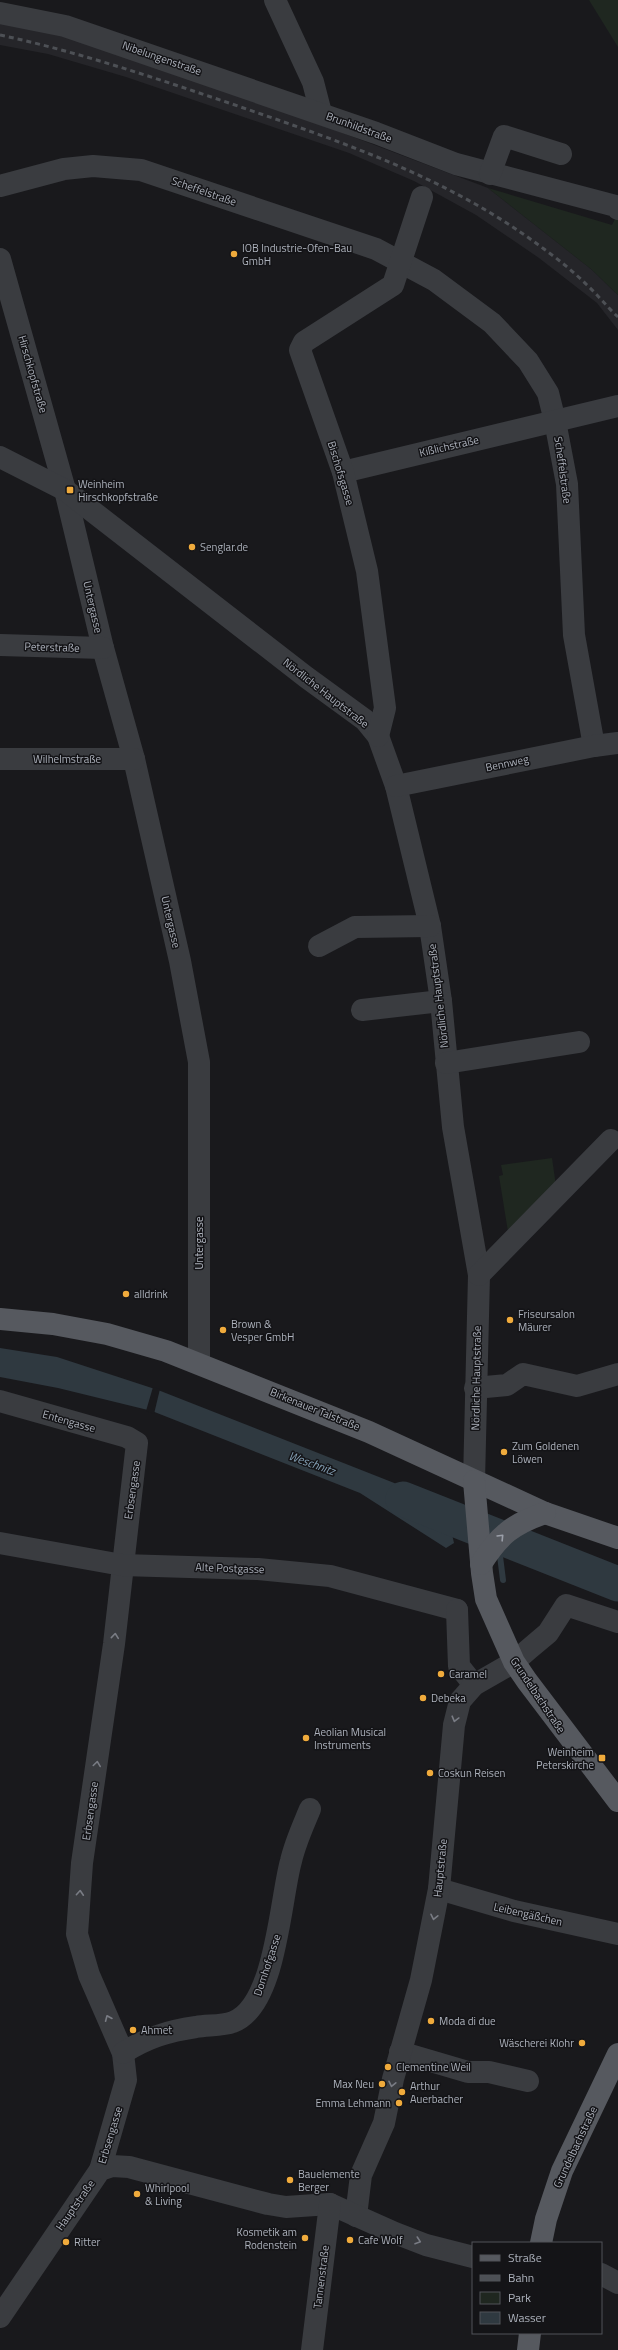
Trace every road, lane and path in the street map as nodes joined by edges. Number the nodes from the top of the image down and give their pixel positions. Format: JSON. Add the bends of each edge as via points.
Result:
{"nodes":[{"id":1,"x":275,"y":0,"type":"edge"},
{"id":2,"x":0,"y":14,"type":"edge"},
{"id":3,"x":321,"y":113,"type":"junction"},
{"id":4,"x":561,"y":154,"type":"dead end"},
{"id":5,"x":490,"y":174,"type":"junction"},
{"id":6,"x":0,"y":186,"type":"edge"},
{"id":7,"x":422,"y":197,"type":"dead end"},
{"id":8,"x":618,"y":209,"type":"edge"},
{"id":9,"x":0,"y":259,"type":"edge"},
{"id":10,"x":401,"y":262,"type":"junction"},
{"id":11,"x":618,"y":406,"type":"edge"},
{"id":12,"x":555,"y":421,"type":"junction"},
{"id":13,"x":0,"y":457,"type":"edge"},
{"id":14,"x":342,"y":472,"type":"junction"},
{"id":15,"x":65,"y":490,"type":"junction"},
{"id":16,"x":0,"y":645,"type":"edge"},
{"id":17,"x":103,"y":648,"type":"junction"},
{"id":18,"x":378,"y":736,"type":"junction"},
{"id":19,"x":618,"y":743,"type":"edge"},
{"id":20,"x":594,"y":746,"type":"junction"},
{"id":21,"x":0,"y":759,"type":"edge"},
{"id":22,"x":134,"y":759,"type":"junction"},
{"id":23,"x":396,"y":786,"type":"junction"},
{"id":24,"x":430,"y":926,"type":"junction"},
{"id":25,"x":319,"y":946,"type":"dead end"},
{"id":26,"x":441,"y":1001,"type":"junction"},
{"id":27,"x":362,"y":1010,"type":"dead end"},
{"id":28,"x":580,"y":1042,"type":"dead end"},
{"id":29,"x":446,"y":1063,"type":"junction"},
{"id":30,"x":611,"y":1140,"type":"dead end"},
{"id":31,"x":479,"y":1275,"type":"junction"},
{"id":32,"x":0,"y":1319,"type":"edge"},
{"id":33,"x":199,"y":1364,"type":"junction"},
{"id":34,"x":618,"y":1374,"type":"edge"},
{"id":35,"x":475,"y":1388,"type":"junction"},
{"id":36,"x":0,"y":1401,"type":"edge"},
{"id":37,"x":137,"y":1443,"type":"joint"},
{"id":38,"x":474,"y":1486,"type":"junction"},
{"id":39,"x":537,"y":1516,"type":"junction"},
{"id":40,"x":618,"y":1538,"type":"edge"},
{"id":41,"x":0,"y":1543,"type":"edge"},
{"id":42,"x":122,"y":1565,"type":"junction"},
{"id":43,"x":482,"y":1569,"type":"junction"},
{"id":44,"x":486,"y":1599,"type":"junction"},
{"id":45,"x":457,"y":1610,"type":"junction"},
{"id":46,"x":618,"y":1622,"type":"edge"},
{"id":47,"x":514,"y":1662,"type":"junction"},
{"id":48,"x":474,"y":1685,"type":"junction"},
{"id":49,"x":618,"y":1801,"type":"edge"},
{"id":50,"x":310,"y":1809,"type":"dead end"},
{"id":51,"x":439,"y":1889,"type":"junction"},
{"id":52,"x":618,"y":1934,"type":"edge"},
{"id":53,"x":400,"y":2052,"type":"junction"},
{"id":54,"x":123,"y":2053,"type":"junction"},
{"id":55,"x":618,"y":2054,"type":"edge"},
{"id":56,"x":528,"y":2081,"type":"dead end"},
{"id":57,"x":100,"y":2170,"type":"junction"},
{"id":58,"x":361,"y":2175,"type":"junction"},
{"id":59,"x":330,"y":2204,"type":"junction"},
{"id":60,"x":356,"y":2216,"type":"junction"},
{"id":61,"x":541,"y":2242,"type":"edge"},
{"id":62,"x":472,"y":2256,"type":"edge"},
{"id":63,"x":602,"y":2275,"type":"edge"},
{"id":64,"x":618,"y":2283,"type":"edge"},
{"id":65,"x":0,"y":2317,"type":"edge"},
{"id":66,"x":530,"y":2334,"type":"edge"},
{"id":67,"x":312,"y":2350,"type":"edge"},
{"id":68,"x":528,"y":2350,"type":"edge"}],
"edges":[{"from":1,"to":3,"type":"street","name":"Brunhildstraße","via":[[313,82]]},
{"from":2,"to":3,"type":"street","name":"Nibelungenstraße","via":[[65,26]]},
{"from":3,"to":5,"type":"street","name":"Brunhildstraße","via":[[436,157]]},
{"from":4,"to":5,"type":"street","via":[[504,136]]},
{"from":5,"to":8,"type":"street","name":"Brunhildstraße","via":[[616,206]]},
{"from":6,"to":10,"type":"street","name":"Scheffelstraße","via":[[64,169],[93,166],[141,170],[376,249]]},
{"from":7,"to":10,"type":"street"},
{"from":9,"to":15,"type":"street","name":"Hirschkopfstraße"},
{"from":10,"to":12,"type":"street","name":"Scheffelstraße","via":[[434,280],[492,323],[528,361],[548,393]]},
{"from":10,"to":14,"type":"street","name":"Bischofsgasse","via":[[393,285],[304,342],[300,350]]},
{"from":11,"to":12,"type":"street","name":"Kißlichstraße"},
{"from":12,"to":14,"type":"street","name":"Kißlichstraße"},
{"from":12,"to":20,"type":"street","name":"Scheffelstraße","via":[[567,484],[574,635]]},
{"from":13,"to":15,"type":"street","name":"Nördliche Hauptstraße"},
{"from":14,"to":18,"type":"street","name":"Bischofsgasse","via":[[367,571],[385,708]]},
{"from":15,"to":17,"type":"street","name":"Untergasse"},
{"from":15,"to":18,"type":"street","name":"Nördliche Hauptstraße","via":[[365,720]]},
{"from":16,"to":17,"type":"street","name":"Peterstraße"},
{"from":17,"to":22,"type":"street","name":"Untergasse"},
{"from":18,"to":23,"type":"street","name":"Nördliche Hauptstraße"},
{"from":19,"to":20,"type":"street","name":"Bennweg"},
{"from":20,"to":23,"type":"street","name":"Bennweg"},
{"from":21,"to":22,"type":"street","name":"Wilhelmstraße"},
{"from":22,"to":33,"type":"street","name":"Untergasse","via":[[180,961],[199,1062]]},
{"from":23,"to":24,"type":"street","name":"Nördliche Hauptstraße"},
{"from":24,"to":25,"type":"street","via":[[356,927]]},
{"from":24,"to":26,"type":"street","name":"Nördliche Hauptstraße"},
{"from":26,"to":27,"type":"street"},
{"from":26,"to":29,"type":"street","name":"Nördliche Hauptstraße"},
{"from":28,"to":29,"type":"street","name":"Nördliche Hauptstraße"},
{"from":29,"to":31,"type":"street","name":"Nördliche Hauptstraße","via":[[453,1127]]},
{"from":30,"to":31,"type":"street"},
{"from":31,"to":35,"type":"street","name":"Nördliche Hauptstraße"},
{"from":32,"to":33,"type":"main road","name":"Birkenauer Talstraße","via":[[53,1324],[107,1334],[166,1351]]},
{"from":33,"to":38,"type":"main road","name":"Birkenauer Talstraße","via":[[369,1432]]},
{"from":34,"to":35,"type":"street","via":[[577,1386],[523,1374],[507,1385]]},
{"from":35,"to":38,"type":"street","name":"Nördliche Hauptstraße"},
{"from":36,"to":37,"type":"street","name":"Entengasse","via":[[127,1437]]},
{"from":37,"to":42,"type":"street","name":"Erbsengasse"},
{"from":38,"to":39,"type":"main road","name":"Birkenauer Talstraße"},
{"from":38,"to":43,"type":"main road","name":"Grundelbachstraße"},
{"from":39,"to":40,"type":"main road","name":"Birkenauer Talstraße"},
{"from":43,"to":39,"type":"main road","one_way":true,"via":[[503,1533]]},
{"from":41,"to":42,"type":"street","name":"Alte Postgasse"},
{"from":42,"to":45,"type":"street","name":"Alte Postgasse","via":[[258,1569],[330,1576]]},
{"from":54,"to":42,"type":"street","name":"Erbsengasse","one_way":true,"via":[[90,1975],[77,1934],[82,1863],[114,1644]]},
{"from":43,"to":44,"type":"main road","name":"Grundelbachstraße"},
{"from":44,"to":45,"type":"street"},
{"from":44,"to":47,"type":"main road","name":"Grundelbachstraße"},
{"from":45,"to":48,"type":"street","via":[[459,1666]]},
{"from":46,"to":47,"type":"street","name":"Hauptstraße","via":[[566,1605],[548,1633]]},
{"from":47,"to":48,"type":"street","name":"Hauptstraße"},
{"from":47,"to":49,"type":"main road","name":"Grundelbachstraße","via":[[555,1722]]},
{"from":48,"to":51,"type":"street","name":"Hauptstraße","one_way":true,"via":[[460,1701],[454,1725]]},
{"from":50,"to":54,"type":"street","name":"Domhofgasse","via":[[291,1861],[273,1955],[253,2006],[246,2014],[232,2022],[180,2029],[143,2040]]},
{"from":51,"to":52,"type":"street","name":"Leibengäßchen","via":[[514,1912]]},
{"from":51,"to":53,"type":"street","name":"Hauptstraße","one_way":true,"via":[[421,1980]]},
{"from":53,"to":56,"type":"street","via":[[468,2072],[489,2072]]},
{"from":53,"to":58,"type":"street","name":"Hauptstraße","one_way":true,"via":[[384,2123]]},
{"from":54,"to":57,"type":"street","name":"Erbsengasse","via":[[126,2080]]},
{"from":55,"to":61,"type":"main road","name":"Grundelbachstraße","via":[[559,2177]]},
{"from":57,"to":59,"type":"street","name":"Hauptstraße","via":[[112,2166],[129,2167],[286,2207]]},
{"from":57,"to":65,"type":"street","name":"Hauptstraße"},
{"from":58,"to":59,"type":"street","name":"Hauptstraße"},
{"from":58,"to":60,"type":"street","name":"Hauptstraße"},
{"from":59,"to":60,"type":"street","name":"Hauptstraße"},
{"from":59,"to":67,"type":"street","name":"Tannenstraße"},
{"from":60,"to":62,"type":"street","one_way":true,"via":[[420,2242]]},
{"from":63,"to":64,"type":"street"},
{"from":66,"to":68,"type":"main road"}]}
